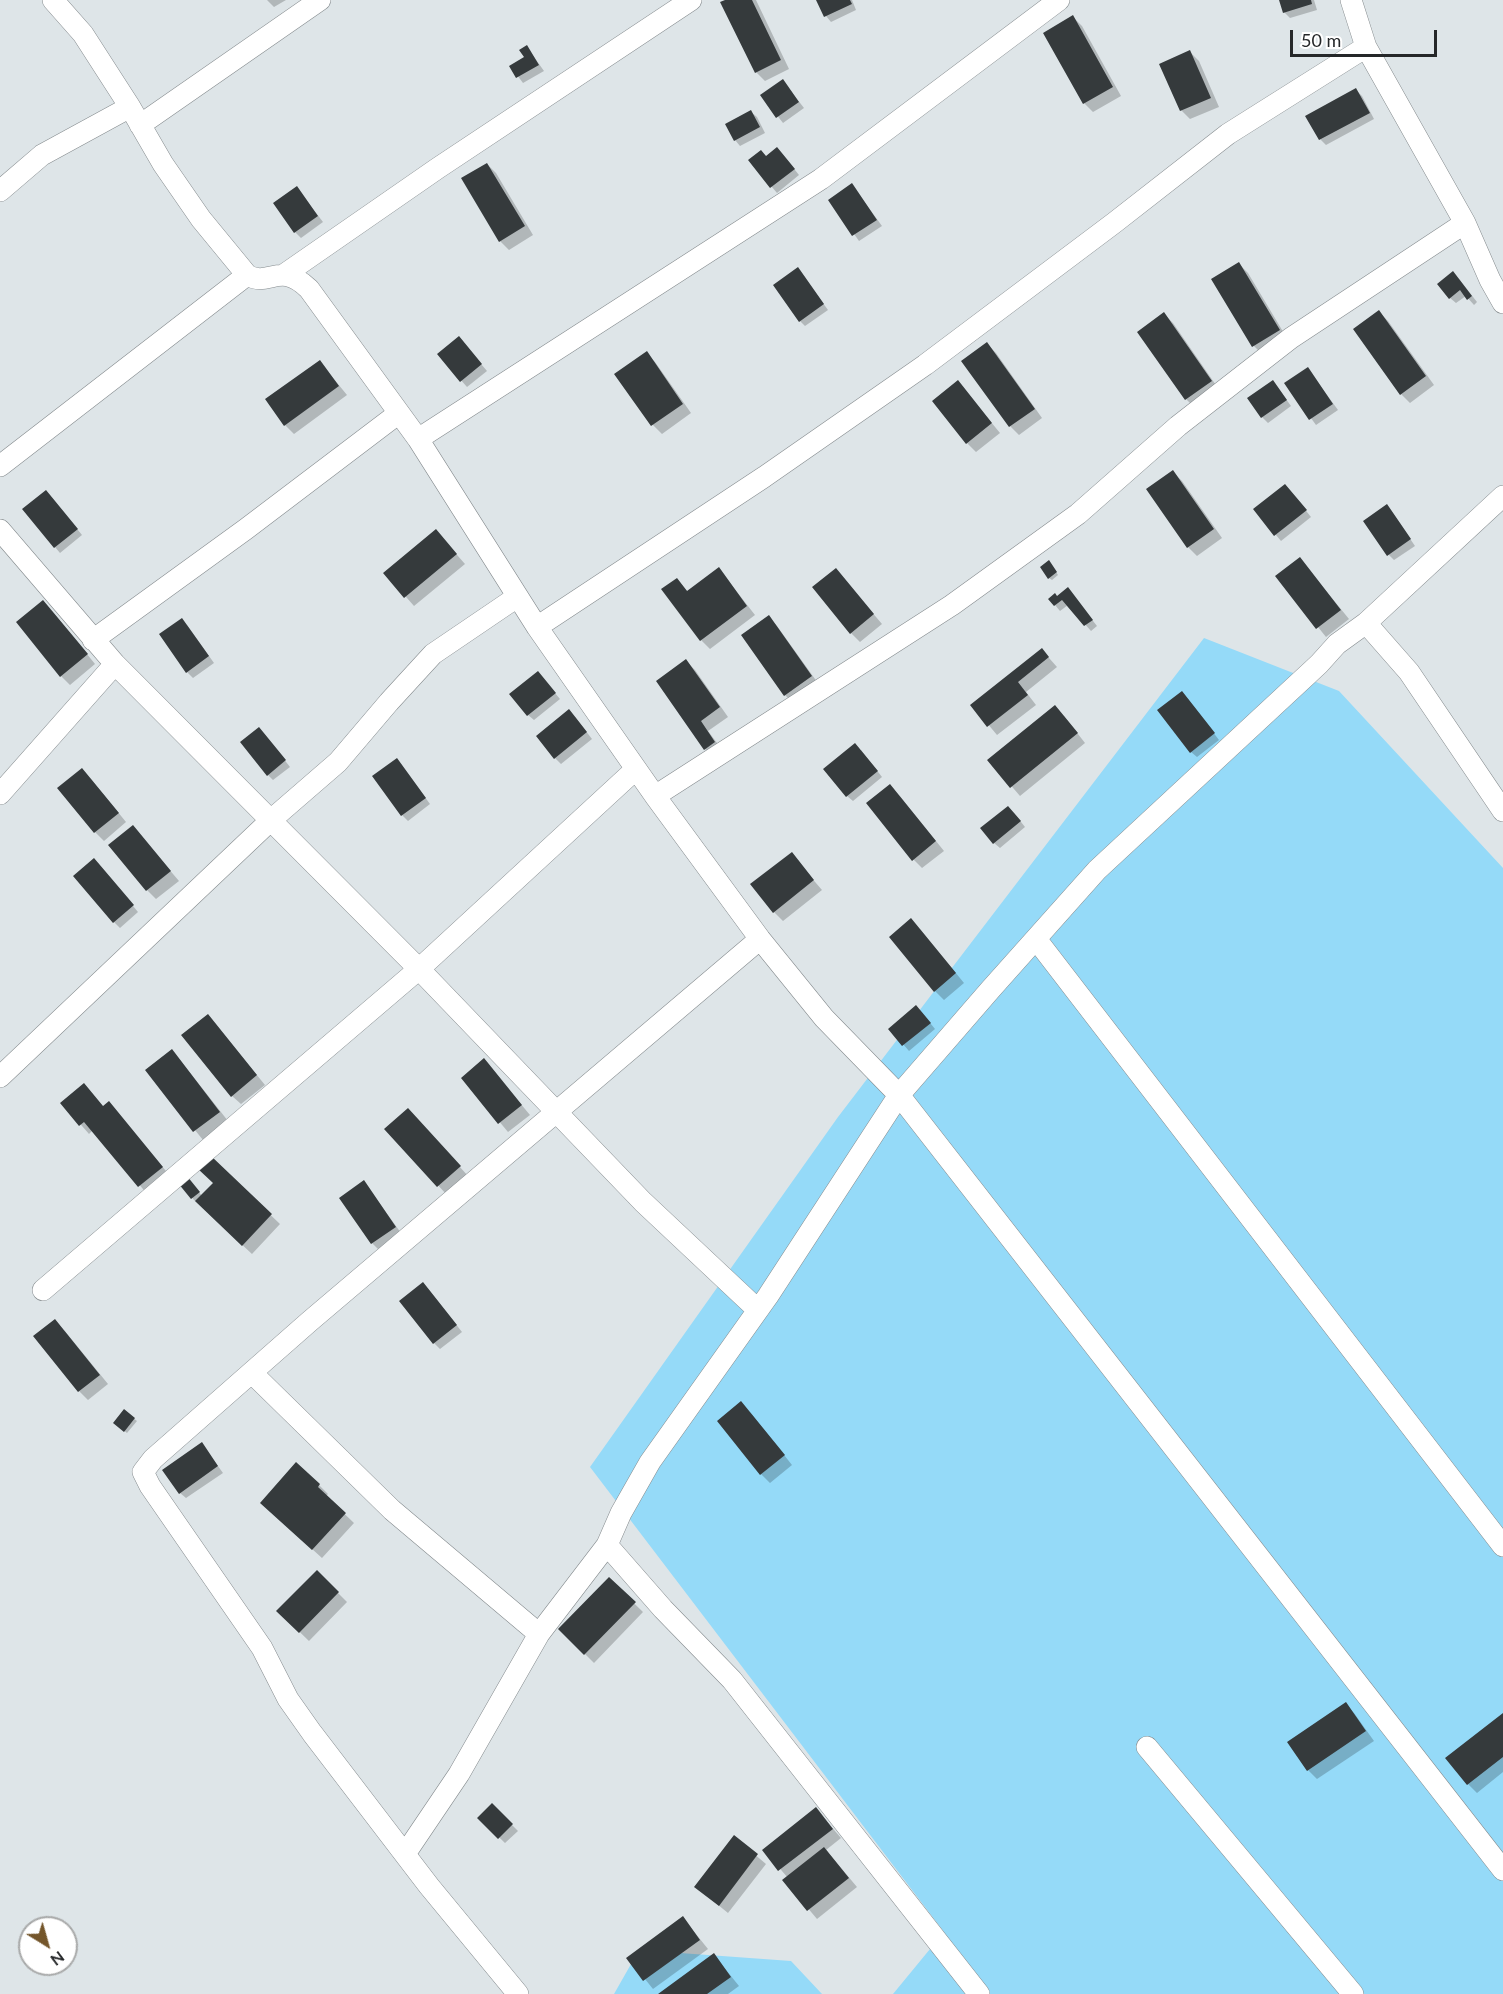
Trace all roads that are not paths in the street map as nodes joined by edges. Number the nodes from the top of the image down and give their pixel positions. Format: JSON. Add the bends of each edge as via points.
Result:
{"nodes":[{"id":1,"x":53,"y":0,"type":"edge"},
{"id":2,"x":320,"y":0,"type":"edge"},
{"id":3,"x":691,"y":0,"type":"edge"},
{"id":4,"x":1059,"y":0,"type":"edge"},
{"id":5,"x":1351,"y":0,"type":"edge"},
{"id":6,"x":1366,"y":47,"type":"junction"},
{"id":7,"x":135,"y":116,"type":"junction"},
{"id":8,"x":0,"y":191,"type":"edge"},
{"id":9,"x":1465,"y":223,"type":"junction"},
{"id":10,"x":285,"y":274,"type":"junction"},
{"id":11,"x":247,"y":275,"type":"junction"},
{"id":12,"x":1503,"y":303,"type":"edge"},
{"id":13,"x":399,"y":413,"type":"junction"},
{"id":14,"x":418,"y":439,"type":"junction"},
{"id":15,"x":0,"y":466,"type":"edge"},
{"id":16,"x":1503,"y":496,"type":"edge"},
{"id":17,"x":0,"y":530,"type":"edge"},
{"id":18,"x":517,"y":597,"type":"junction"},
{"id":19,"x":1366,"y":623,"type":"junction"},
{"id":20,"x":537,"y":627,"type":"junction"},
{"id":21,"x":93,"y":640,"type":"junction"},
{"id":22,"x":116,"y":664,"type":"junction"},
{"id":23,"x":636,"y":769,"type":"junction"},
{"id":24,"x":0,"y":794,"type":"edge"},
{"id":25,"x":655,"y":795,"type":"junction"},
{"id":26,"x":1503,"y":811,"type":"edge"},
{"id":27,"x":270,"y":820,"type":"junction"},
{"id":28,"x":760,"y":939,"type":"junction"},
{"id":29,"x":1036,"y":939,"type":"junction"},
{"id":30,"x":419,"y":969,"type":"junction"},
{"id":31,"x":0,"y":1077,"type":"edge"},
{"id":32,"x":899,"y":1095,"type":"junction"},
{"id":33,"x":555,"y":1112,"type":"junction"},
{"id":34,"x":43,"y":1290,"type":"dead end"},
{"id":35,"x":758,"y":1310,"type":"junction"},
{"id":36,"x":252,"y":1373,"type":"junction"},
{"id":37,"x":607,"y":1545,"type":"junction"},
{"id":38,"x":1503,"y":1546,"type":"edge"},
{"id":39,"x":539,"y":1634,"type":"junction"},
{"id":40,"x":1147,"y":1747,"type":"dead end"},
{"id":41,"x":405,"y":1854,"type":"junction"},
{"id":42,"x":1503,"y":1870,"type":"edge"},
{"id":43,"x":518,"y":1994,"type":"edge"},
{"id":44,"x":979,"y":1994,"type":"edge"},
{"id":45,"x":1353,"y":1994,"type":"edge"}],
"edges":[{"from":1,"to":7,"type":"street","via":[[82,34]]},
{"from":2,"to":7,"type":"street"},
{"from":3,"to":10,"type":"street"},
{"from":4,"to":14,"type":"street","via":[[821,179]]},
{"from":5,"to":6,"type":"street"},
{"from":6,"to":9,"type":"street"},
{"from":6,"to":20,"type":"street","via":[[1228,134],[925,365]]},
{"from":7,"to":8,"type":"street","via":[[42,154]]},
{"from":7,"to":11,"type":"street","via":[[195,210]]},
{"from":9,"to":12,"type":"street"},
{"from":9,"to":25,"type":"street","via":[[1291,339],[1178,426],[1078,514],[952,605]]},
{"from":10,"to":11,"type":"street","via":[[261,278]]},
{"from":10,"to":13,"type":"street","via":[[298,278],[309,289]]},
{"from":11,"to":15,"type":"street"},
{"from":13,"to":14,"type":"street"},
{"from":13,"to":21,"type":"street"},
{"from":14,"to":18,"type":"street"},
{"from":16,"to":19,"type":"street"},
{"from":17,"to":21,"type":"street"},
{"from":18,"to":20,"type":"street"},
{"from":18,"to":27,"type":"street","via":[[433,654],[338,762]]},
{"from":19,"to":26,"type":"street","via":[[1409,672]]},
{"from":19,"to":29,"type":"street","via":[[1337,644],[1098,870]]},
{"from":20,"to":23,"type":"street"},
{"from":21,"to":22,"type":"street"},
{"from":22,"to":24,"type":"street"},
{"from":22,"to":27,"type":"street"},
{"from":23,"to":25,"type":"street"},
{"from":23,"to":30,"type":"street"},
{"from":25,"to":28,"type":"street"},
{"from":27,"to":30,"type":"street"},
{"from":27,"to":31,"type":"street"},
{"from":28,"to":32,"type":"street","via":[[824,1018]]},
{"from":28,"to":33,"type":"street"},
{"from":29,"to":32,"type":"street"},
{"from":29,"to":38,"type":"street"},
{"from":30,"to":33,"type":"street"},
{"from":30,"to":34,"type":"street"},
{"from":32,"to":35,"type":"street"},
{"from":32,"to":42,"type":"street"},
{"from":33,"to":35,"type":"street"},
{"from":33,"to":36,"type":"street"},
{"from":35,"to":37,"type":"street","via":[[650,1462]]},
{"from":36,"to":39,"type":"street","via":[[392,1510]]},
{"from":36,"to":41,"type":"street","via":[[143,1472],[262,1648],[288,1699]]},
{"from":37,"to":39,"type":"street"},
{"from":37,"to":44,"type":"street","via":[[732,1680]]},
{"from":39,"to":41,"type":"street","via":[[459,1774]]},
{"from":40,"to":45,"type":"street"},
{"from":41,"to":43,"type":"street"}]}
